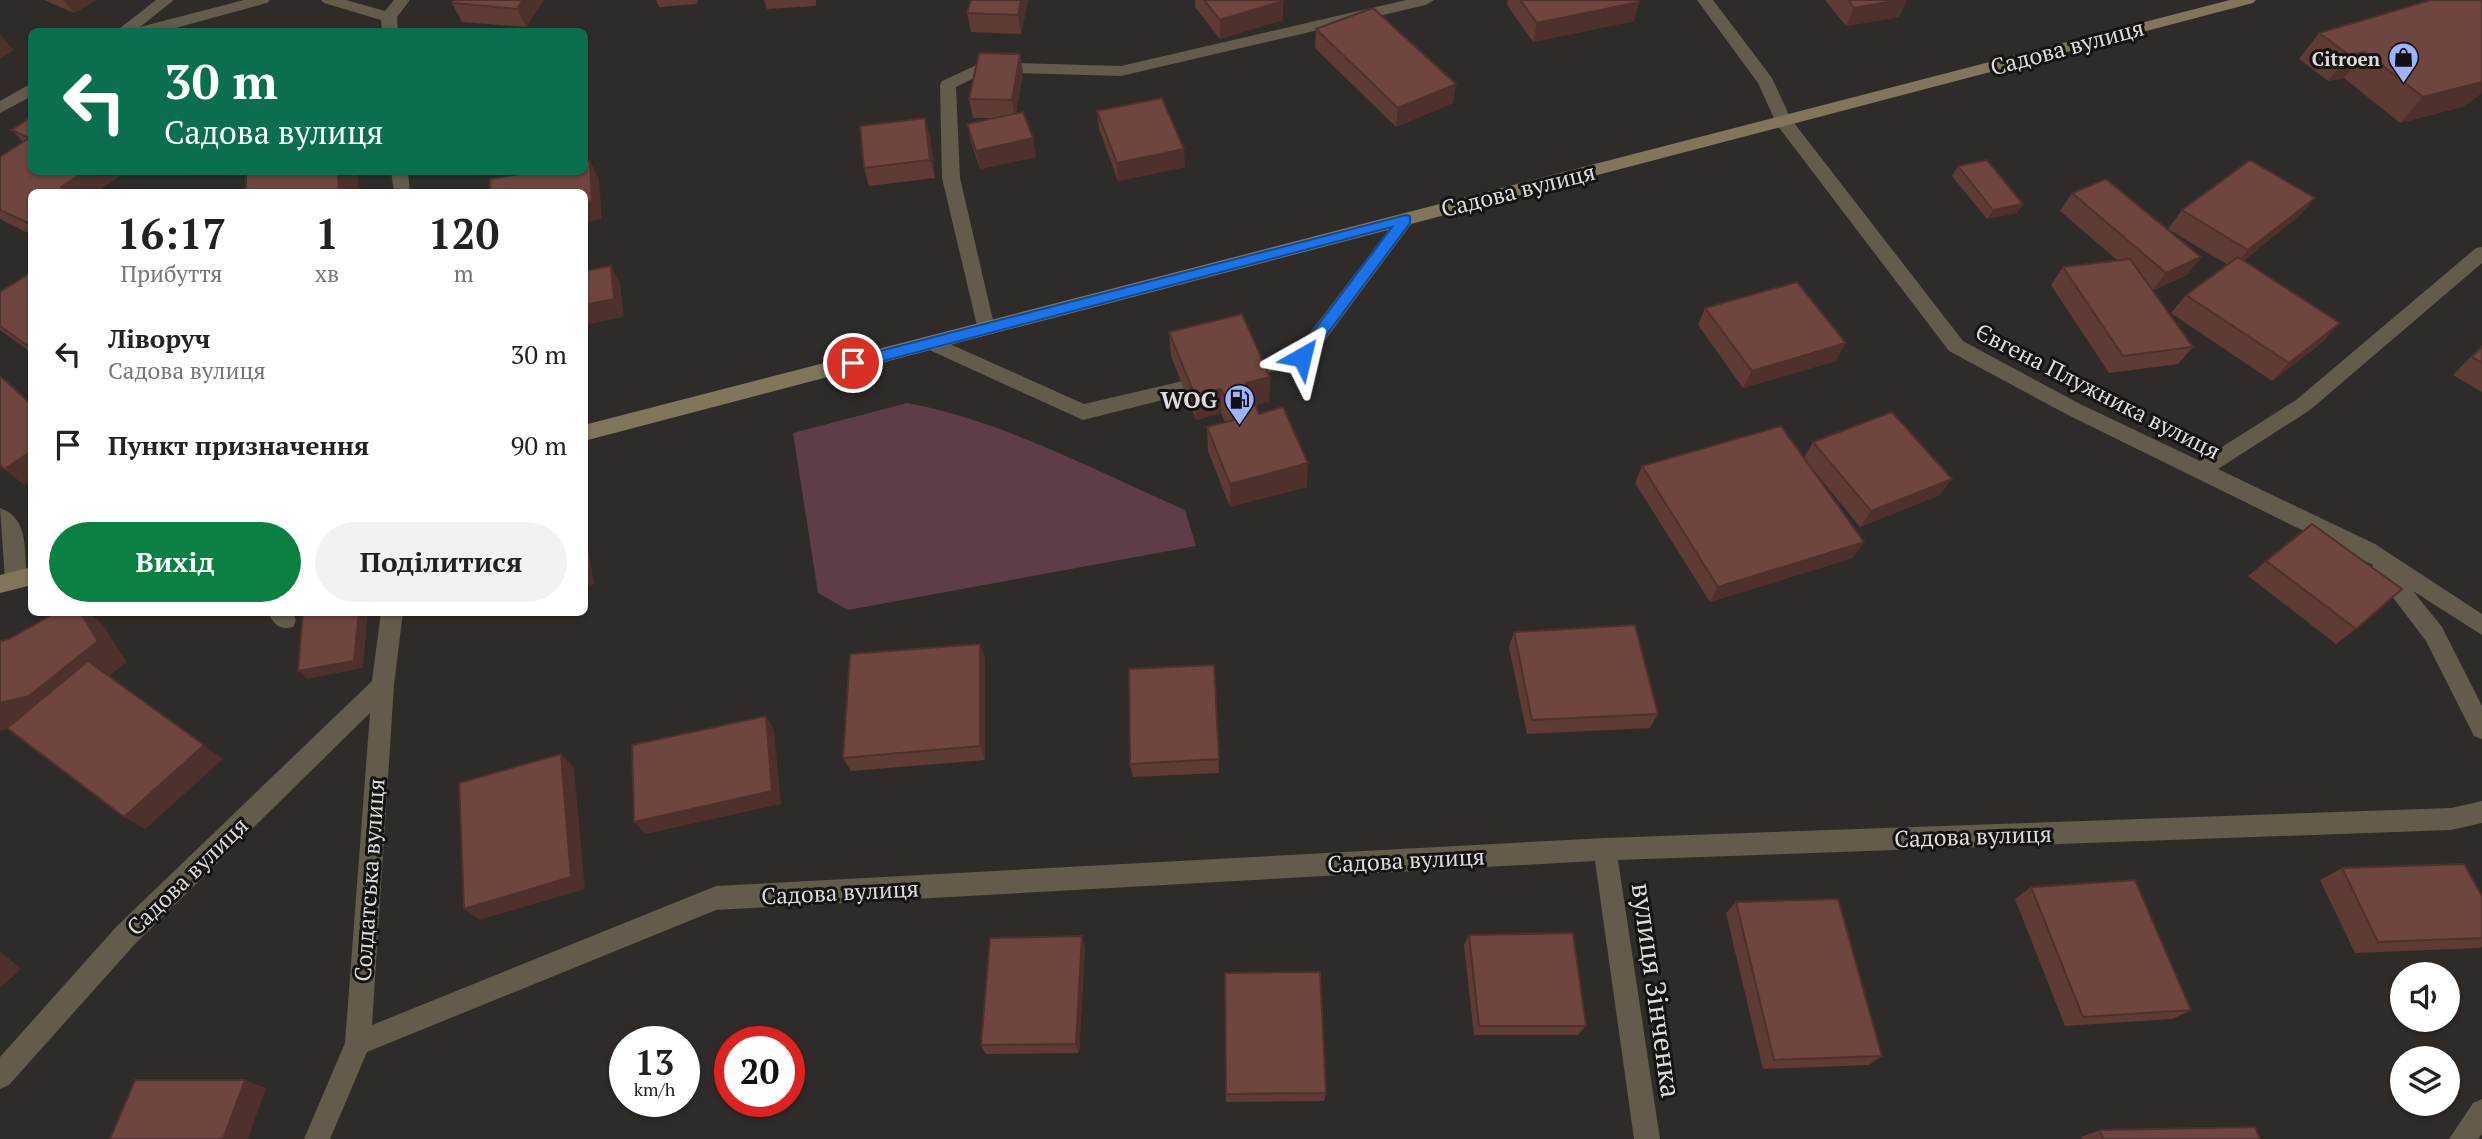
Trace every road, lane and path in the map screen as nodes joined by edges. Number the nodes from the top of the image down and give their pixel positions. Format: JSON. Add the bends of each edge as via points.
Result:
{"nodes":[{"id":1,"x":166,"y":0,"type":"edge"},
{"id":2,"x":262,"y":0,"type":"edge"},
{"id":3,"x":329,"y":0,"type":"edge"},
{"id":4,"x":402,"y":0,"type":"edge"},
{"id":5,"x":1426,"y":0,"type":"edge"},
{"id":6,"x":1705,"y":0,"type":"edge"},
{"id":7,"x":2248,"y":0,"type":"edge"},
{"id":8,"x":390,"y":24,"type":"edge"},
{"id":9,"x":128,"y":28,"type":"edge"},
{"id":10,"x":155,"y":28,"type":"edge"},
{"id":11,"x":28,"y":90,"type":"edge"},
{"id":12,"x":0,"y":108,"type":"edge"},
{"id":13,"x":1783,"y":121,"type":"junction"},
{"id":14,"x":1406,"y":219,"type":"junction"},
{"id":15,"x":2482,"y":253,"type":"edge"},
{"id":16,"x":986,"y":329,"type":"junction"},
{"id":17,"x":932,"y":343,"type":"junction"},
{"id":18,"x":1255,"y":369,"type":"edge"},
{"id":19,"x":1184,"y":388,"type":"edge"},
{"id":20,"x":588,"y":432,"type":"edge"},
{"id":21,"x":2201,"y":471,"type":"junction"},
{"id":22,"x":0,"y":516,"type":"edge"},
{"id":23,"x":2368,"y":550,"type":"junction"},
{"id":24,"x":16,"y":580,"type":"edge"},
{"id":25,"x":392,"y":616,"type":"edge"},
{"id":26,"x":2482,"y":626,"type":"edge"},
{"id":27,"x":383,"y":685,"type":"junction"},
{"id":28,"x":2482,"y":729,"type":"edge"},
{"id":29,"x":2482,"y":812,"type":"edge"},
{"id":30,"x":1605,"y":849,"type":"junction"},
{"id":31,"x":358,"y":1043,"type":"junction"},
{"id":32,"x":0,"y":1076,"type":"edge"},
{"id":33,"x":2482,"y":1112,"type":"edge"},
{"id":34,"x":317,"y":1139,"type":"edge"},
{"id":35,"x":1647,"y":1139,"type":"edge"},
{"id":36,"x":2462,"y":1139,"type":"edge"}],
"edges":[{"from":1,"to":9,"type":"street"},
{"from":2,"to":10,"type":"street"},
{"from":3,"to":8,"type":"street"},
{"from":4,"to":8,"type":"street"},
{"from":5,"to":16,"type":"street","via":[[1121,71],[983,67],[948,85],[951,178]]},
{"from":6,"to":13,"type":"street","name":"Євгена Плужника вулиця","via":[[1766,82]]},
{"from":7,"to":13,"type":"main road","name":"Садова вулиця"},
{"from":11,"to":12,"type":"street"},
{"from":13,"to":14,"type":"main road","name":"Садова вулиця"},
{"from":13,"to":21,"type":"street","name":"Євгена Плужника вулиця","via":[[1956,346]]},
{"from":14,"to":16,"type":"main road","name":"Садова вулиця"},
{"from":14,"to":18,"type":"street","via":[[1302,357]]},
{"from":15,"to":21,"type":"street","via":[[2303,405]]},
{"from":16,"to":17,"type":"main road","name":"Садова вулиця"},
{"from":17,"to":19,"type":"street","via":[[1083,412]]},
{"from":17,"to":20,"type":"main road","name":"Садова вулиця"},
{"from":21,"to":23,"type":"street","name":"Євгена Плужника вулиця"},
{"from":22,"to":24,"type":"street","via":[[12,526]]},
{"from":23,"to":26,"type":"street","name":"Євгена Плужника вулиця"},
{"from":23,"to":28,"type":"street","via":[[2434,634]]},
{"from":25,"to":27,"type":"street","name":"Солдатська вулиця"},
{"from":27,"to":31,"type":"street","name":"Солдатська вулиця"},
{"from":27,"to":32,"type":"street","name":"Садова вулиця","via":[[126,935]]},
{"from":29,"to":30,"type":"street","name":"Садова вулиця","via":[[2451,818]]},
{"from":30,"to":31,"type":"street","name":"Садова вулиця","via":[[716,898]]},
{"from":30,"to":35,"type":"street","name":"вулиця Зінченка"},
{"from":31,"to":34,"type":"street","name":"Солдатська вулиця"},
{"from":33,"to":36,"type":"street"}]}
